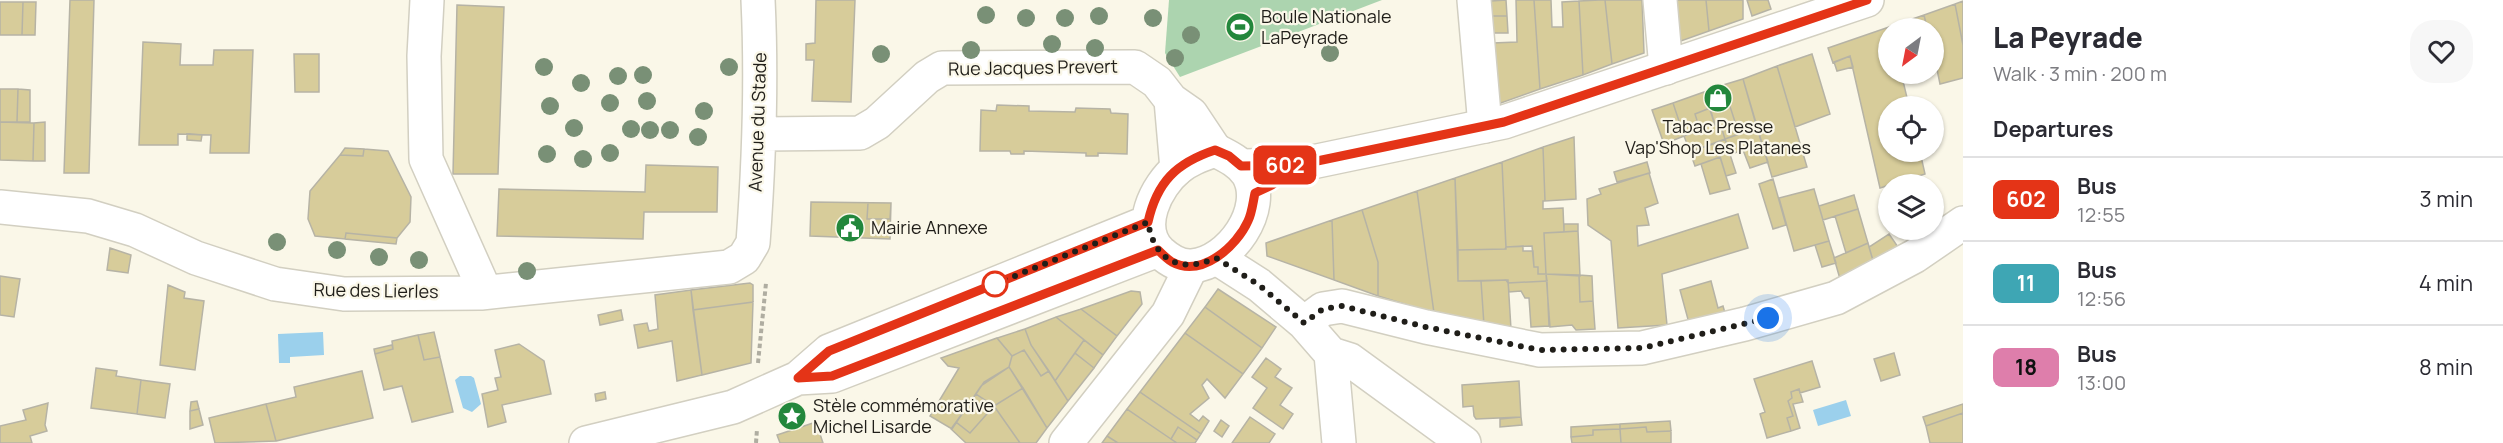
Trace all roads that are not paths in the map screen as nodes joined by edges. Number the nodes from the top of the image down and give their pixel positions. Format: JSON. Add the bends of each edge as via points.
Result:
{"nodes":[{"id":1,"x":427,"y":0,"type":"edge"},
{"id":2,"x":758,"y":0,"type":"edge"},
{"id":3,"x":1474,"y":0,"type":"edge"},
{"id":4,"x":1660,"y":0,"type":"edge"},
{"id":5,"x":1867,"y":0,"type":"edge"},
{"id":6,"x":1666,"y":68,"type":"junction"},
{"id":7,"x":1172,"y":100,"type":"junction"},
{"id":8,"x":1485,"y":126,"type":"junction"},
{"id":9,"x":760,"y":134,"type":"junction"},
{"id":10,"x":1177,"y":169,"type":"junction"},
{"id":11,"x":1237,"y":170,"type":"junction"},
{"id":12,"x":0,"y":207,"type":"edge"},
{"id":13,"x":1963,"y":224,"type":"edge"},
{"id":14,"x":753,"y":243,"type":"joint"},
{"id":15,"x":1187,"y":250,"type":"junction"},
{"id":16,"x":481,"y":293,"type":"junction"},
{"id":17,"x":1304,"y":323,"type":"junction"},
{"id":18,"x":1330,"y":354,"type":"junction"},
{"id":19,"x":586,"y":443,"type":"edge"},
{"id":20,"x":1066,"y":443,"type":"edge"},
{"id":21,"x":1339,"y":443,"type":"edge"},
{"id":22,"x":1464,"y":443,"type":"edge"}],
"edges":[{"from":1,"to":16,"type":"street","via":[[426,159],[480,280]]},
{"from":2,"to":9,"type":"street","name":"Avenue du Stade"},
{"from":3,"to":8,"type":"street"},
{"from":4,"to":6,"type":"street"},
{"from":5,"to":6,"type":"street"},
{"from":6,"to":8,"type":"street"},
{"from":7,"to":9,"type":"street","name":"Rue Jacques Prevert","via":[[1157,82],[1136,67],[954,66],[927,77],[877,123],[860,133]]},
{"from":7,"to":10,"type":"street"},
{"from":7,"to":11,"type":"street","name":"Rue Jacques Prevert","via":[[1191,114]]},
{"from":8,"to":11,"type":"street","via":[[1298,165]]},
{"from":9,"to":14,"type":"street","name":"Avenue du Stade"},
{"from":10,"to":11,"type":"street","via":[[1194,157]]},
{"from":10,"to":15,"type":"street","via":[[1160,188],[1152,205]]},
{"from":11,"to":15,"type":"street","via":[[1248,220]]},
{"from":12,"to":16,"type":"street","name":"Rue des Lierles","via":[[88,216],[135,230],[196,258],[285,286],[344,294]]},
{"from":13,"to":17,"type":"street","via":[[1915,256],[1836,298],[1642,348],[1540,350],[1342,306],[1323,309]]},
{"from":14,"to":16,"type":"street","name":"Rue des Lierles","via":[[744,258],[729,267]]},
{"from":15,"to":17,"type":"street","via":[[1259,285]]},
{"from":15,"to":19,"type":"street","via":[[829,351],[798,378],[733,407]]},
{"from":15,"to":20,"type":"street","via":[[1168,314]]},
{"from":17,"to":18,"type":"street"},
{"from":18,"to":21,"type":"street"},
{"from":18,"to":22,"type":"street","via":[[1350,360]]}]}
